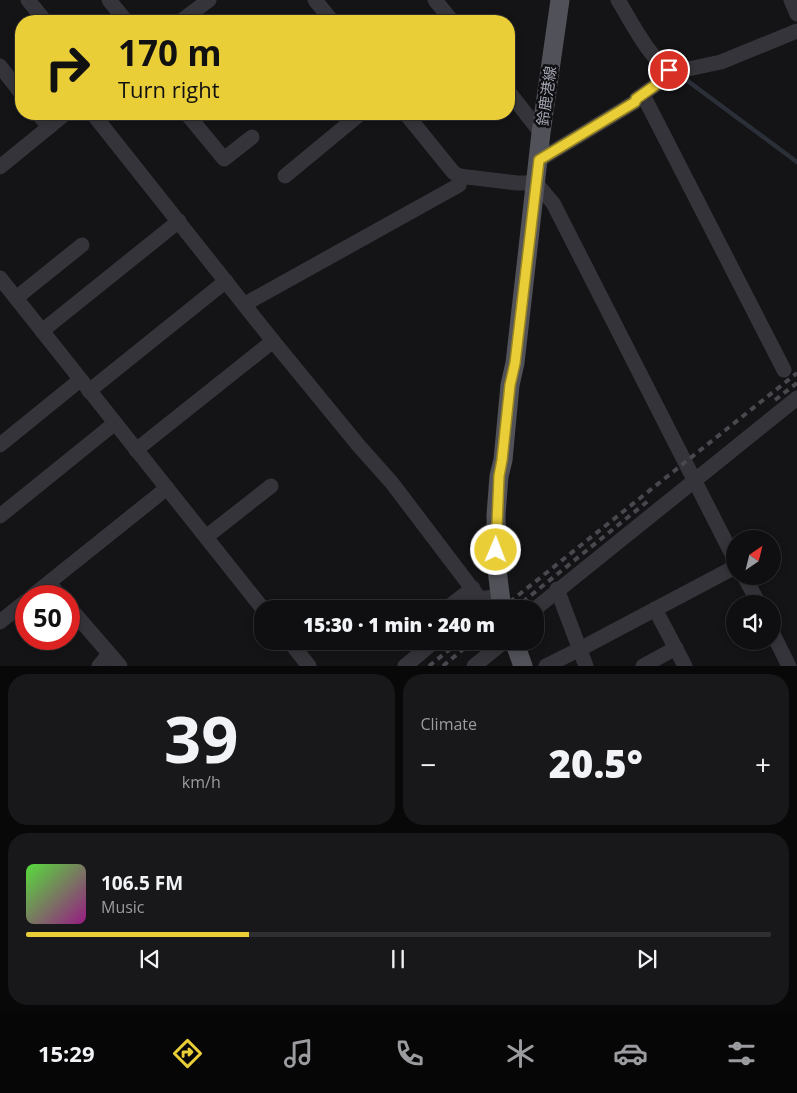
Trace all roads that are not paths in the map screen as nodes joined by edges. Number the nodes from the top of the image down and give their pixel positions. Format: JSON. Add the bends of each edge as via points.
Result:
{"nodes":[{"id":1,"x":28,"y":0,"type":"edge"},
{"id":2,"x":109,"y":0,"type":"edge"},
{"id":3,"x":315,"y":0,"type":"edge"},
{"id":4,"x":435,"y":0,"type":"edge"},
{"id":5,"x":560,"y":0,"type":"edge"},
{"id":6,"x":618,"y":0,"type":"edge"},
{"id":7,"x":791,"y":0,"type":"edge"},
{"id":8,"x":199,"y":3,"type":"edge"},
{"id":9,"x":797,"y":14,"type":"edge"},
{"id":10,"x":40,"y":15,"type":"edge"},
{"id":11,"x":121,"y":15,"type":"edge"},
{"id":12,"x":188,"y":15,"type":"edge"},
{"id":13,"x":327,"y":15,"type":"edge"},
{"id":14,"x":447,"y":15,"type":"edge"},
{"id":15,"x":797,"y":31,"type":"edge"},
{"id":16,"x":0,"y":66,"type":"edge"},
{"id":17,"x":674,"y":72,"type":"junction"},
{"id":18,"x":15,"y":85,"type":"edge"},
{"id":19,"x":643,"y":95,"type":"junction"},
{"id":20,"x":515,"y":100,"type":"edge"},
{"id":21,"x":43,"y":120,"type":"edge"},
{"id":22,"x":58,"y":120,"type":"edge"},
{"id":23,"x":98,"y":120,"type":"edge"},
{"id":24,"x":193,"y":120,"type":"edge"},
{"id":25,"x":353,"y":120,"type":"edge"},
{"id":26,"x":411,"y":120,"type":"edge"},
{"id":27,"x":49,"y":127,"type":"junction"},
{"id":28,"x":541,"y":133,"type":"junction"},
{"id":29,"x":252,"y":137,"type":"dead end"},
{"id":30,"x":539,"y":160,"type":"junction"},
{"id":31,"x":0,"y":167,"type":"edge"},
{"id":32,"x":285,"y":176,"type":"dead end"},
{"id":33,"x":460,"y":176,"type":"junction"},
{"id":34,"x":536,"y":183,"type":"junction"},
{"id":35,"x":179,"y":221,"type":"junction"},
{"id":36,"x":82,"y":245,"type":"dead end"},
{"id":37,"x":0,"y":278,"type":"edge"},
{"id":38,"x":226,"y":281,"type":"junction"},
{"id":39,"x":16,"y":298,"type":"junction"},
{"id":40,"x":245,"y":304,"type":"junction"},
{"id":41,"x":42,"y":331,"type":"junction"},
{"id":42,"x":274,"y":341,"type":"junction"},
{"id":43,"x":784,"y":370,"type":"dead end"},
{"id":44,"x":85,"y":385,"type":"junction"},
{"id":45,"x":797,"y":398,"type":"edge"},
{"id":46,"x":115,"y":423,"type":"junction"},
{"id":47,"x":0,"y":445,"type":"edge"},
{"id":48,"x":136,"y":450,"type":"junction"},
{"id":49,"x":694,"y":480,"type":"junction"},
{"id":50,"x":271,"y":486,"type":"dead end"},
{"id":51,"x":167,"y":488,"type":"junction"},
{"id":52,"x":0,"y":516,"type":"edge"},
{"id":53,"x":206,"y":537,"type":"junction"},
{"id":54,"x":726,"y":542,"type":"edge"},
{"id":55,"x":726,"y":572,"type":"edge"},
{"id":56,"x":49,"y":583,"type":"joint"},
{"id":57,"x":46,"y":585,"type":"edge"},
{"id":58,"x":473,"y":588,"type":"junction"},
{"id":59,"x":557,"y":589,"type":"junction"},
{"id":60,"x":256,"y":600,"type":"edge"},
{"id":61,"x":458,"y":600,"type":"edge"},
{"id":62,"x":487,"y":600,"type":"edge"},
{"id":63,"x":501,"y":600,"type":"edge"},
{"id":64,"x":544,"y":601,"type":"edge"},
{"id":65,"x":655,"y":609,"type":"junction"},
{"id":66,"x":15,"y":610,"type":"edge"},
{"id":67,"x":80,"y":620,"type":"edge"},
{"id":68,"x":0,"y":622,"type":"edge"},
{"id":69,"x":676,"y":648,"type":"junction"},
{"id":70,"x":580,"y":649,"type":"junction"},
{"id":71,"x":296,"y":650,"type":"edge"},
{"id":72,"x":424,"y":650,"type":"edge"},
{"id":73,"x":494,"y":650,"type":"edge"},
{"id":74,"x":518,"y":650,"type":"edge"},
{"id":75,"x":781,"y":650,"type":"edge"},
{"id":76,"x":109,"y":654,"type":"junction"},
{"id":77,"x":99,"y":666,"type":"edge"},
{"id":78,"x":120,"y":666,"type":"edge"},
{"id":79,"x":309,"y":666,"type":"edge"},
{"id":80,"x":405,"y":666,"type":"edge"},
{"id":81,"x":474,"y":666,"type":"edge"},
{"id":82,"x":524,"y":666,"type":"edge"},
{"id":83,"x":546,"y":666,"type":"edge"},
{"id":84,"x":586,"y":666,"type":"edge"},
{"id":85,"x":643,"y":666,"type":"edge"},
{"id":86,"x":685,"y":666,"type":"edge"},
{"id":87,"x":789,"y":666,"type":"edge"}],
"edges":[{"from":1,"to":10,"type":"street"},
{"from":2,"to":11,"type":"street"},
{"from":3,"to":13,"type":"street"},
{"from":4,"to":14,"type":"street"},
{"from":5,"to":28,"type":"main road","name":"鈴鹿港線"},
{"from":6,"to":17,"type":"street","via":[[659,63]]},
{"from":7,"to":9,"type":"street"},
{"from":8,"to":12,"type":"street"},
{"from":15,"to":17,"type":"street","via":[[722,62]]},
{"from":16,"to":18,"type":"street"},
{"from":17,"to":19,"type":"street"},
{"from":19,"to":30,"type":"street"},
{"from":19,"to":43,"type":"street"},
{"from":20,"to":28,"type":"street"},
{"from":21,"to":27,"type":"street"},
{"from":22,"to":27,"type":"street"},
{"from":23,"to":35,"type":"street"},
{"from":24,"to":29,"type":"street","via":[[224,159]]},
{"from":25,"to":32,"type":"street"},
{"from":26,"to":33,"type":"street","via":[[453,172]]},
{"from":27,"to":31,"type":"street"},
{"from":28,"to":30,"type":"main road","name":"鈴鹿港線"},
{"from":30,"to":34,"type":"main road","name":"鈴鹿港線"},
{"from":33,"to":34,"type":"street"},
{"from":33,"to":40,"type":"street","via":[[459,185]]},
{"from":34,"to":49,"type":"street","via":[[553,203]]},
{"from":34,"to":63,"type":"main road","name":"鈴鹿港線","via":[[499,476],[496,550]]},
{"from":35,"to":38,"type":"street"},
{"from":35,"to":41,"type":"street"},
{"from":36,"to":39,"type":"street"},
{"from":37,"to":39,"type":"street"},
{"from":38,"to":40,"type":"street"},
{"from":38,"to":44,"type":"street"},
{"from":39,"to":41,"type":"street"},
{"from":40,"to":42,"type":"street"},
{"from":41,"to":44,"type":"street"},
{"from":42,"to":48,"type":"street"},
{"from":42,"to":58,"type":"street"},
{"from":44,"to":46,"type":"street"},
{"from":44,"to":47,"type":"street"},
{"from":45,"to":49,"type":"street"},
{"from":46,"to":48,"type":"street"},
{"from":46,"to":52,"type":"street"},
{"from":48,"to":51,"type":"street"},
{"from":49,"to":54,"type":"street"},
{"from":49,"to":59,"type":"street"},
{"from":50,"to":53,"type":"street"},
{"from":51,"to":53,"type":"street"},
{"from":51,"to":56,"type":"street"},
{"from":53,"to":60,"type":"street"},
{"from":55,"to":65,"type":"street"},
{"from":56,"to":57,"type":"street"},
{"from":58,"to":61,"type":"street"},
{"from":58,"to":62,"type":"street","via":[[480,599]]},
{"from":59,"to":64,"type":"street"},
{"from":59,"to":70,"type":"street"},
{"from":65,"to":69,"type":"street"},
{"from":65,"to":70,"type":"street"},
{"from":66,"to":68,"type":"street"},
{"from":67,"to":76,"type":"street"},
{"from":69,"to":85,"type":"street"},
{"from":69,"to":86,"type":"street"},
{"from":70,"to":83,"type":"street"},
{"from":70,"to":84,"type":"street"},
{"from":71,"to":79,"type":"street"},
{"from":72,"to":80,"type":"street"},
{"from":73,"to":81,"type":"street"},
{"from":74,"to":82,"type":"main road"},
{"from":75,"to":87,"type":"street"},
{"from":76,"to":77,"type":"street"},
{"from":76,"to":78,"type":"street"}]}
